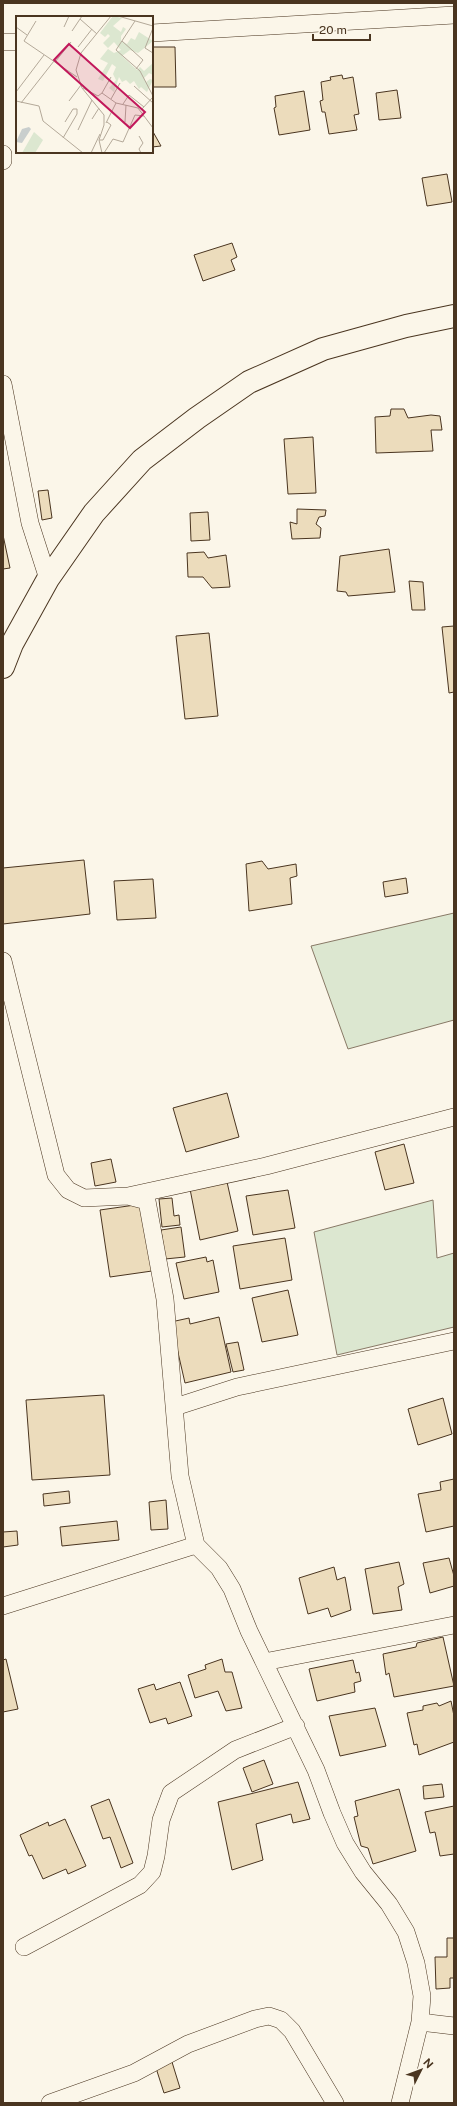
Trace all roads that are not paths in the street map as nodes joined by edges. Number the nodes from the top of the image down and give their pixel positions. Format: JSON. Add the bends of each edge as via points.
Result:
{"nodes":[{"id":1,"x":454,"y":16,"type":"edge"},
{"id":2,"x":153,"y":33,"type":"edge"},
{"id":3,"x":3,"y":42,"type":"edge"},
{"id":4,"x":16,"y":42,"type":"edge"},
{"id":5,"x":3,"y":154,"type":"edge"},
{"id":6,"x":3,"y":161,"type":"edge"},
{"id":7,"x":454,"y":316,"type":"edge"},
{"id":8,"x":3,"y":384,"type":"edge"},
{"id":9,"x":8,"y":436,"type":"edge"},
{"id":10,"x":48,"y":579,"type":"junction"},
{"id":11,"x":3,"y":667,"type":"edge"},
{"id":12,"x":3,"y":961,"type":"edge"},
{"id":13,"x":454,"y":1117,"type":"edge"},
{"id":14,"x":128,"y":1196,"type":"junction"},
{"id":15,"x":454,"y":1341,"type":"edge"},
{"id":16,"x":175,"y":1407,"type":"junction"},
{"id":17,"x":196,"y":1544,"type":"junction"},
{"id":18,"x":3,"y":1606,"type":"edge"},
{"id":19,"x":454,"y":1625,"type":"edge"},
{"id":20,"x":264,"y":1662,"type":"junction"},
{"id":21,"x":296,"y":1726,"type":"junction"},
{"id":22,"x":24,"y":1948,"type":"dead end"},
{"id":23,"x":420,"y":2022,"type":"junction"},
{"id":24,"x":454,"y":2026,"type":"edge"},
{"id":25,"x":50,"y":2103,"type":"edge"},
{"id":26,"x":335,"y":2103,"type":"edge"},
{"id":27,"x":400,"y":2103,"type":"edge"}],
"edges":[{"from":1,"to":2,"type":"street"},
{"from":3,"to":4,"type":"street"},
{"from":5,"to":6,"type":"street"},
{"from":7,"to":10,"type":"main road","via":[[322,349],[249,382],[196,418],[142,460],[94,513]]},
{"from":8,"to":9,"type":"street"},
{"from":9,"to":10,"type":"street","via":[[30,523]]},
{"from":10,"to":11,"type":"main road","via":[[12,644]]},
{"from":12,"to":14,"type":"street","via":[[56,1175],[68,1190],[84,1198]]},
{"from":13,"to":14,"type":"street","via":[[266,1166]]},
{"from":14,"to":16,"type":"street","via":[[147,1201],[165,1299]]},
{"from":15,"to":16,"type":"street","via":[[237,1387]]},
{"from":16,"to":17,"type":"street","via":[[180,1476]]},
{"from":17,"to":18,"type":"street"},
{"from":17,"to":20,"type":"street","via":[[219,1568],[232,1589]]},
{"from":19,"to":20,"type":"street"},
{"from":20,"to":21,"type":"street"},
{"from":21,"to":22,"type":"street","via":[[235,1750],[171,1793],[161,1820],[152,1872],[140,1885]]},
{"from":21,"to":23,"type":"street","via":[[345,1843],[406,1932],[416,1963],[422,1996]]},
{"from":23,"to":24,"type":"street"},
{"from":23,"to":27,"type":"street"},
{"from":25,"to":26,"type":"street","via":[[134,2073],[188,2044],[269,2016],[281,2020],[292,2031]]}]}
